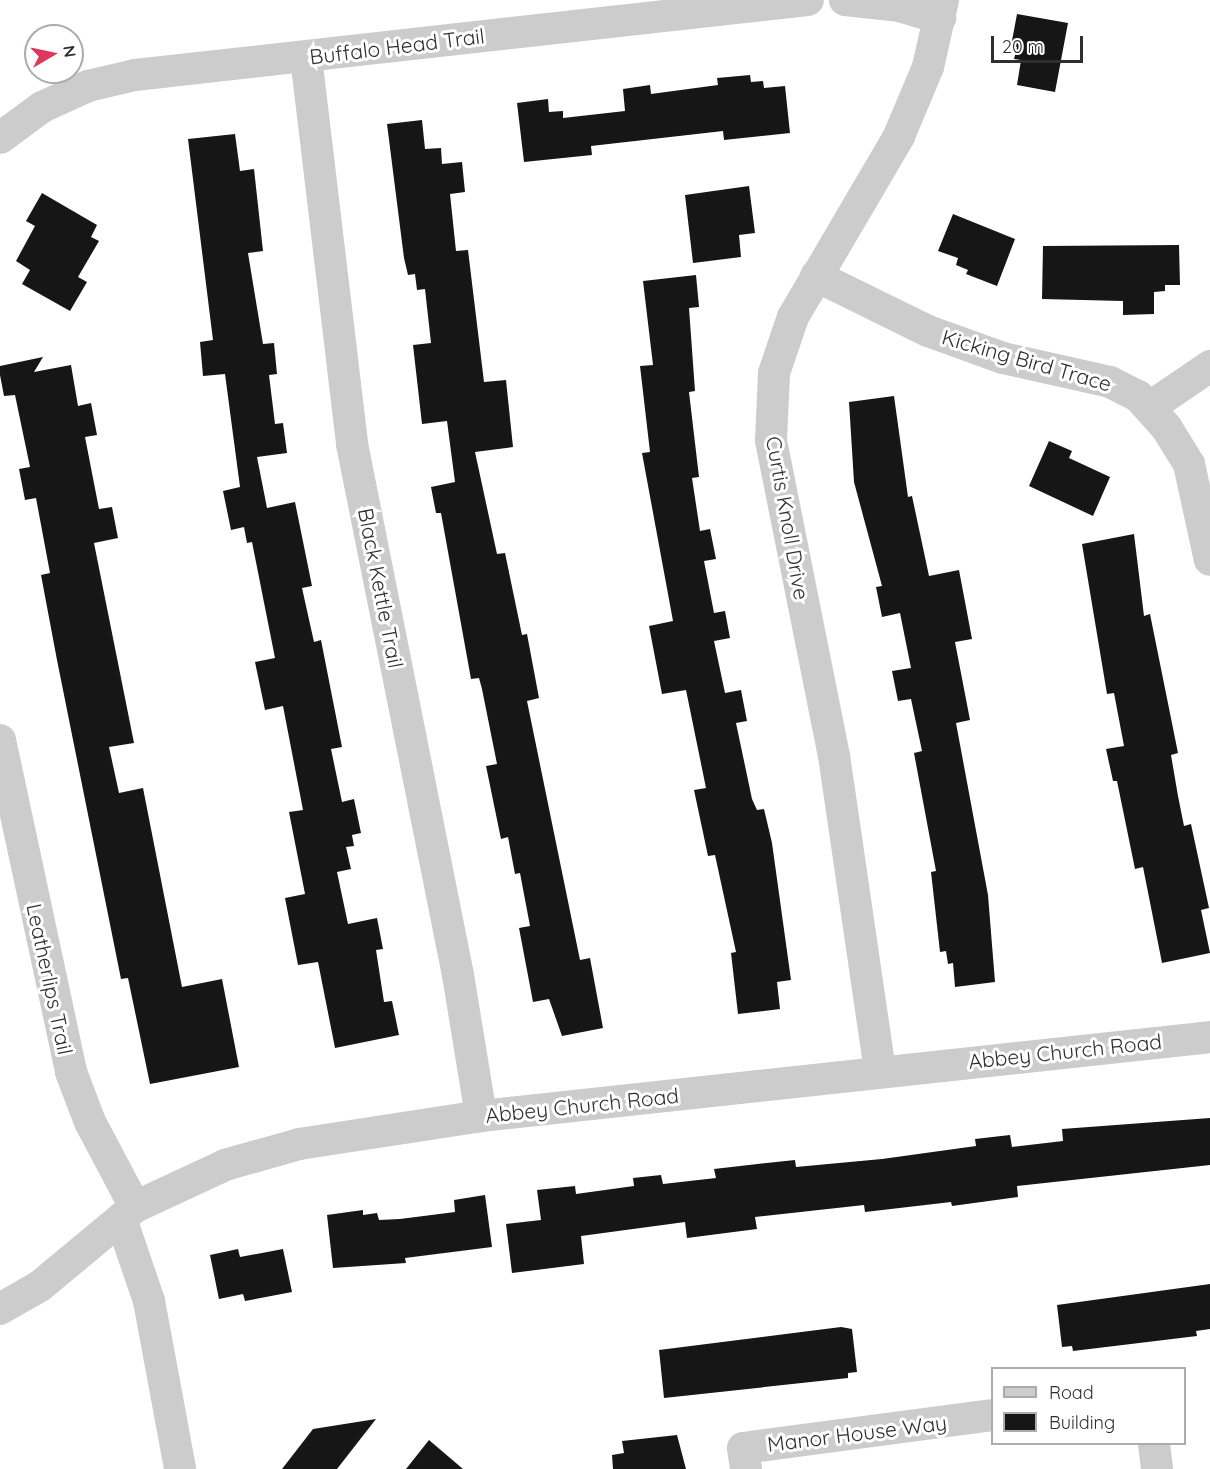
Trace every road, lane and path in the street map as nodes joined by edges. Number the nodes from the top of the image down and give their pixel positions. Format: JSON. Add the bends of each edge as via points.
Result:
{"nodes":[{"id":1,"x":808,"y":0,"type":"edge"},
{"id":2,"x":845,"y":0,"type":"edge"},
{"id":3,"x":942,"y":9,"type":"edge"},
{"id":4,"x":306,"y":57,"type":"junction"},
{"id":5,"x":0,"y":138,"type":"edge"},
{"id":6,"x":816,"y":276,"type":"junction"},
{"id":7,"x":1210,"y":366,"type":"edge"},
{"id":8,"x":1150,"y":407,"type":"junction"},
{"id":9,"x":1210,"y":560,"type":"edge"},
{"id":10,"x":0,"y":740,"type":"edge"},
{"id":11,"x":1210,"y":1037,"type":"edge"},
{"id":12,"x":880,"y":1071,"type":"junction"},
{"id":13,"x":481,"y":1116,"type":"junction"},
{"id":14,"x":128,"y":1213,"type":"junction"},
{"id":15,"x":0,"y":1309,"type":"edge"},
{"id":16,"x":991,"y":1415,"type":"edge"},
{"id":17,"x":1154,"y":1445,"type":"edge"},
{"id":18,"x":180,"y":1469,"type":"edge"},
{"id":19,"x":746,"y":1469,"type":"edge"},
{"id":20,"x":1157,"y":1469,"type":"edge"}],
"edges":[{"from":1,"to":4,"type":"street","name":"Buffalo Head Trail"},
{"from":2,"to":3,"type":"street"},
{"from":3,"to":6,"type":"street","name":"Curtis Knoll Drive","via":[[928,67],[899,136]]},
{"from":4,"to":5,"type":"street","name":"Buffalo Head Trail","via":[[135,75],[88,87],[42,107]]},
{"from":4,"to":13,"type":"street","name":"Black Kettle Trail","via":[[352,444],[458,975]]},
{"from":6,"to":8,"type":"street","name":"Kicking Bird Trace","via":[[928,331],[1004,358],[1110,382]]},
{"from":6,"to":12,"type":"street","name":"Curtis Knoll Drive","via":[[782,341],[774,373],[771,440],[834,756]]},
{"from":7,"to":8,"type":"street"},
{"from":8,"to":9,"type":"street","name":"Kicking Bird Trace","via":[[1189,464]]},
{"from":10,"to":14,"type":"street","name":"Leatherlips Trail","via":[[71,1072]]},
{"from":11,"to":12,"type":"street","name":"Abbey Church Road"},
{"from":12,"to":13,"type":"street","name":"Abbey Church Road"},
{"from":13,"to":14,"type":"street","name":"Abbey Church Road","via":[[343,1135],[268,1151],[225,1165]]},
{"from":14,"to":15,"type":"street","name":"Abbey Church Road","via":[[40,1286]]},
{"from":14,"to":18,"type":"street","name":"Leatherlips Trail","via":[[149,1300]]},
{"from":16,"to":19,"type":"street","name":"Manor House Way","via":[[743,1448]]},
{"from":17,"to":20,"type":"street"}]}
